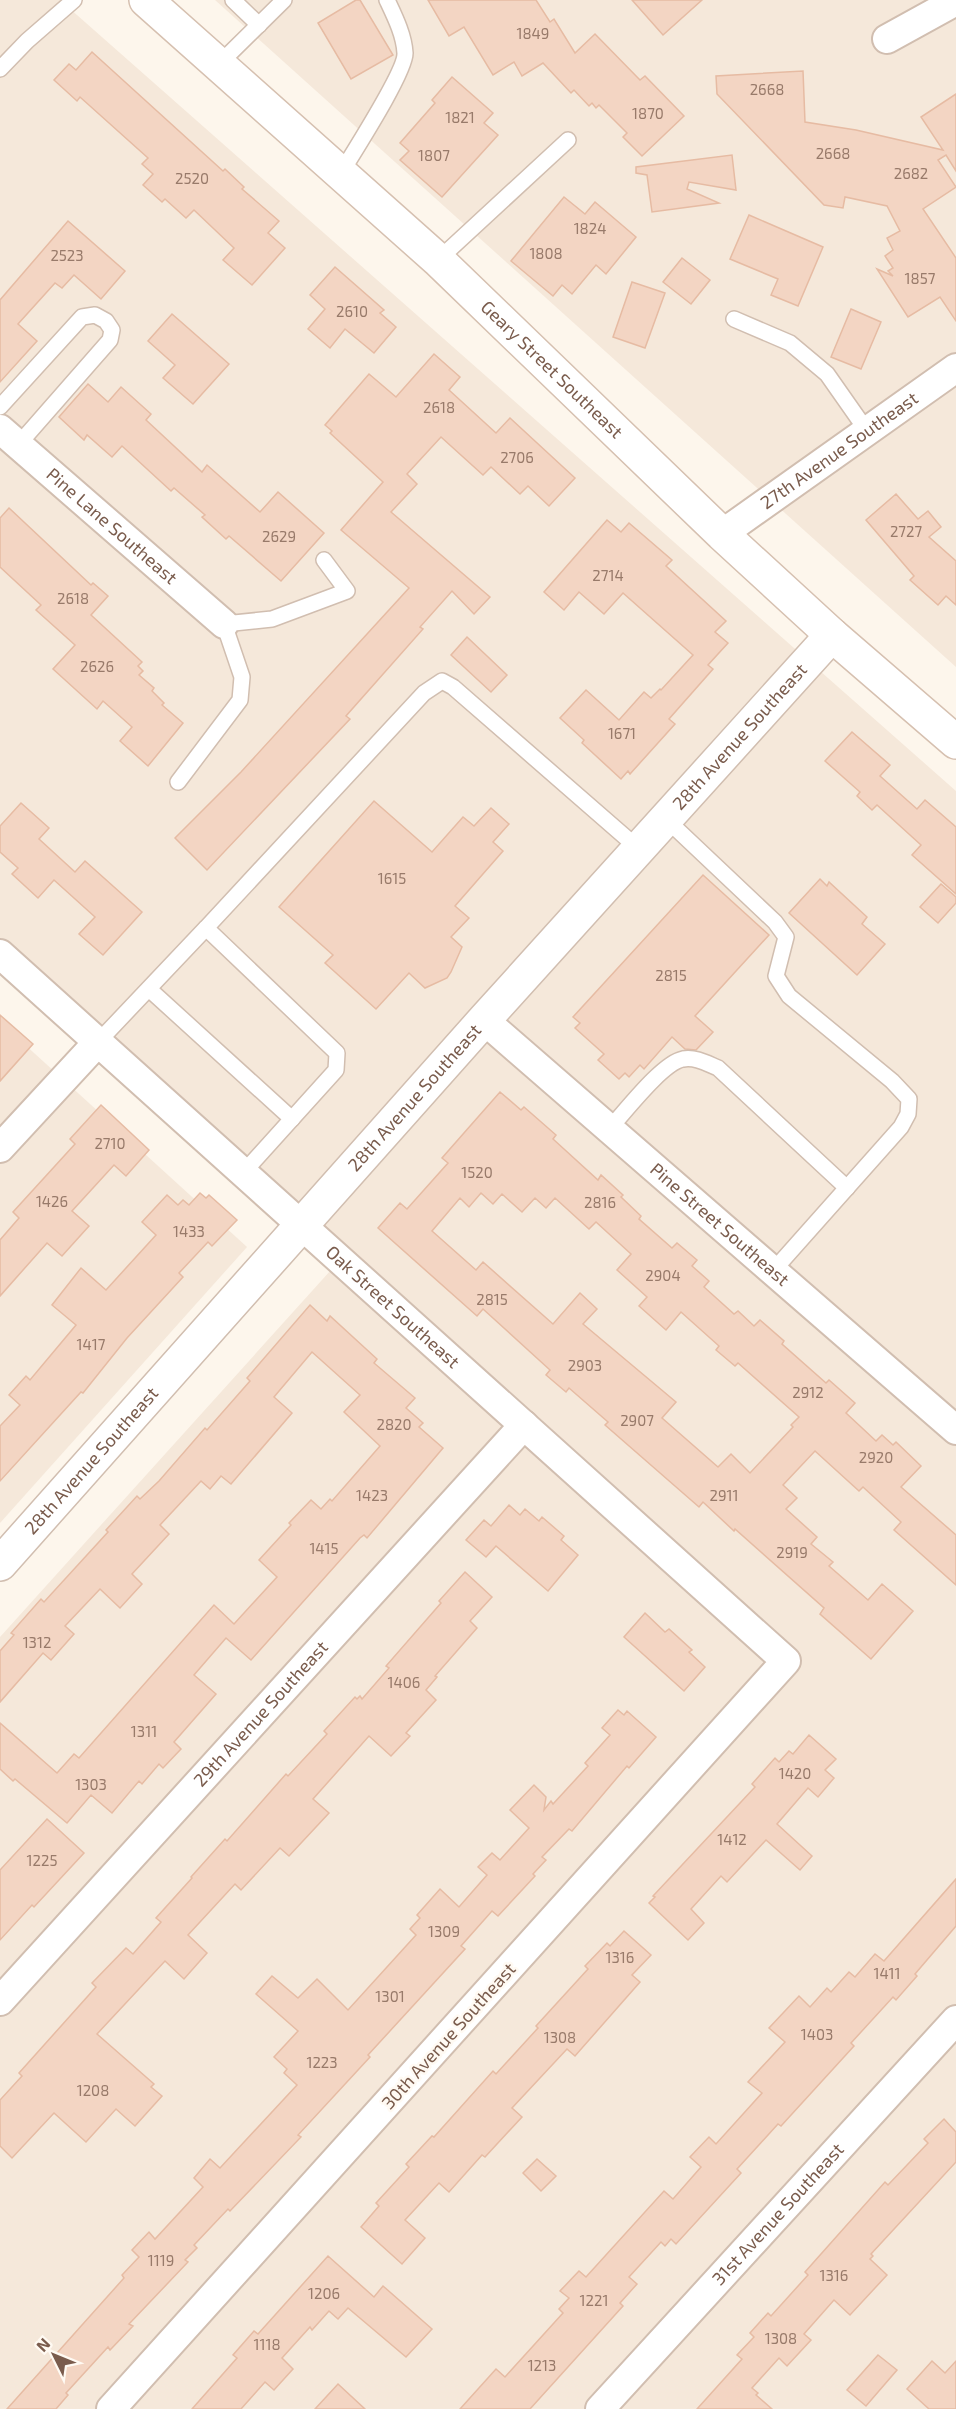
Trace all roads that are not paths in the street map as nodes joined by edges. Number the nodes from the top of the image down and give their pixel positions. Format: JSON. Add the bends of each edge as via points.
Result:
{"nodes":[{"id":1,"x":74,"y":0,"type":"edge"},
{"id":2,"x":233,"y":0,"type":"edge"},
{"id":3,"x":284,"y":0,"type":"edge"},
{"id":4,"x":387,"y":0,"type":"edge"},
{"id":5,"x":951,"y":1,"type":"edge"},
{"id":6,"x":159,"y":4,"type":"edge"},
{"id":7,"x":259,"y":24,"type":"junction"},
{"id":8,"x":887,"y":39,"type":"dead end"},
{"id":9,"x":218,"y":64,"type":"junction"},
{"id":10,"x":0,"y":69,"type":"edge"},
{"id":11,"x":568,"y":140,"type":"dead end"},
{"id":12,"x":341,"y":173,"type":"junction"},
{"id":13,"x":438,"y":260,"type":"junction"},
{"id":14,"x":734,"y":319,"type":"dead end"},
{"id":15,"x":956,"y":368,"type":"edge"},
{"id":16,"x":0,"y":407,"type":"edge"},
{"id":17,"x":867,"y":431,"type":"junction"},
{"id":18,"x":9,"y":437,"type":"edge"},
{"id":19,"x":722,"y":534,"type":"junction"},
{"id":20,"x":324,"y":560,"type":"dead end"},
{"id":21,"x":224,"y":624,"type":"junction"},
{"id":22,"x":832,"y":635,"type":"junction"},
{"id":23,"x":956,"y":742,"type":"edge"},
{"id":24,"x":178,"y":782,"type":"dead end"},
{"id":25,"x":666,"y":819,"type":"junction"},
{"id":26,"x":639,"y":849,"type":"junction"},
{"id":27,"x":206,"y":928,"type":"junction"},
{"id":28,"x":0,"y":954,"type":"edge"},
{"id":29,"x":149,"y":988,"type":"junction"},
{"id":30,"x":484,"y":1020,"type":"junction"},
{"id":31,"x":98,"y":1042,"type":"junction"},
{"id":32,"x":292,"y":1119,"type":"junction"},
{"id":33,"x":609,"y":1129,"type":"junction"},
{"id":34,"x":0,"y":1148,"type":"edge"},
{"id":35,"x":243,"y":1173,"type":"junction"},
{"id":36,"x":847,"y":1188,"type":"junction"},
{"id":37,"x":302,"y":1226,"type":"junction"},
{"id":38,"x":773,"y":1271,"type":"junction"},
{"id":39,"x":524,"y":1425,"type":"junction"},
{"id":40,"x":956,"y":1430,"type":"edge"},
{"id":41,"x":0,"y":1564,"type":"edge"},
{"id":42,"x":786,"y":1661,"type":"joint"},
{"id":43,"x":0,"y":2001,"type":"edge"},
{"id":44,"x":956,"y":2020,"type":"edge"},
{"id":45,"x":111,"y":2409,"type":"edge"},
{"id":46,"x":600,"y":2409,"type":"edge"}],
"edges":[{"from":1,"to":10,"type":"lane"},
{"from":2,"to":7,"type":"lane"},
{"from":3,"to":7,"type":"lane"},
{"from":4,"to":12,"type":"lane","via":[[398,23],[405,56],[387,97]]},
{"from":5,"to":8,"type":"street"},
{"from":6,"to":9,"type":"street","name":"Geary Street Southeast"},
{"from":7,"to":9,"type":"lane"},
{"from":9,"to":12,"type":"street","name":"Geary Street Southeast"},
{"from":11,"to":13,"type":"lane"},
{"from":12,"to":13,"type":"street","name":"Geary Street Southeast"},
{"from":13,"to":19,"type":"street","name":"Geary Street Southeast"},
{"from":14,"to":17,"type":"lane","via":[[790,343],[827,374]]},
{"from":15,"to":17,"type":"street","name":"27th Avenue Southeast"},
{"from":16,"to":18,"type":"lane","via":[[82,317],[95,315],[106,321],[112,330],[110,340]]},
{"from":17,"to":19,"type":"street","name":"27th Avenue Southeast"},
{"from":18,"to":21,"type":"street","name":"Pine Lane Southeast"},
{"from":19,"to":22,"type":"street","name":"Geary Street Southeast"},
{"from":20,"to":21,"type":"lane","via":[[347,591],[272,619]]},
{"from":21,"to":24,"type":"lane","via":[[242,677],[240,700]]},
{"from":22,"to":23,"type":"street","name":"Geary Street Southeast"},
{"from":22,"to":25,"type":"street","name":"28th Avenue Southeast"},
{"from":25,"to":26,"type":"street","name":"28th Avenue Southeast"},
{"from":25,"to":36,"type":"lane","via":[[786,937],[776,976],[789,996],[892,1081],[909,1100],[908,1114],[901,1127]]},
{"from":26,"to":27,"type":"lane","via":[[442,681],[424,693]]},
{"from":26,"to":30,"type":"street","name":"28th Avenue Southeast"},
{"from":27,"to":29,"type":"lane"},
{"from":27,"to":32,"type":"lane","via":[[337,1053],[336,1070]]},
{"from":28,"to":31,"type":"street","name":"Oak Street Southeast"},
{"from":29,"to":31,"type":"lane"},
{"from":29,"to":32,"type":"lane"},
{"from":30,"to":33,"type":"street","name":"Pine Street Southeast"},
{"from":30,"to":37,"type":"street","name":"28th Avenue Southeast"},
{"from":31,"to":34,"type":"street"},
{"from":31,"to":35,"type":"street","name":"Oak Street Southeast"},
{"from":32,"to":35,"type":"lane"},
{"from":33,"to":36,"type":"lane","via":[[667,1066],[682,1059],[699,1059],[718,1068]]},
{"from":33,"to":38,"type":"street","name":"Pine Street Southeast"},
{"from":35,"to":37,"type":"street","name":"Oak Street Southeast"},
{"from":36,"to":38,"type":"lane"},
{"from":37,"to":39,"type":"street","name":"Oak Street Southeast"},
{"from":37,"to":41,"type":"street","name":"28th Avenue Southeast"},
{"from":38,"to":40,"type":"street","name":"Pine Street Southeast"},
{"from":39,"to":42,"type":"street","name":"Oak Street Southeast"},
{"from":39,"to":43,"type":"street","name":"29th Avenue Southeast"},
{"from":42,"to":45,"type":"street","name":"30th Avenue Southeast"},
{"from":44,"to":46,"type":"street","name":"31st Avenue Southeast"}]}
